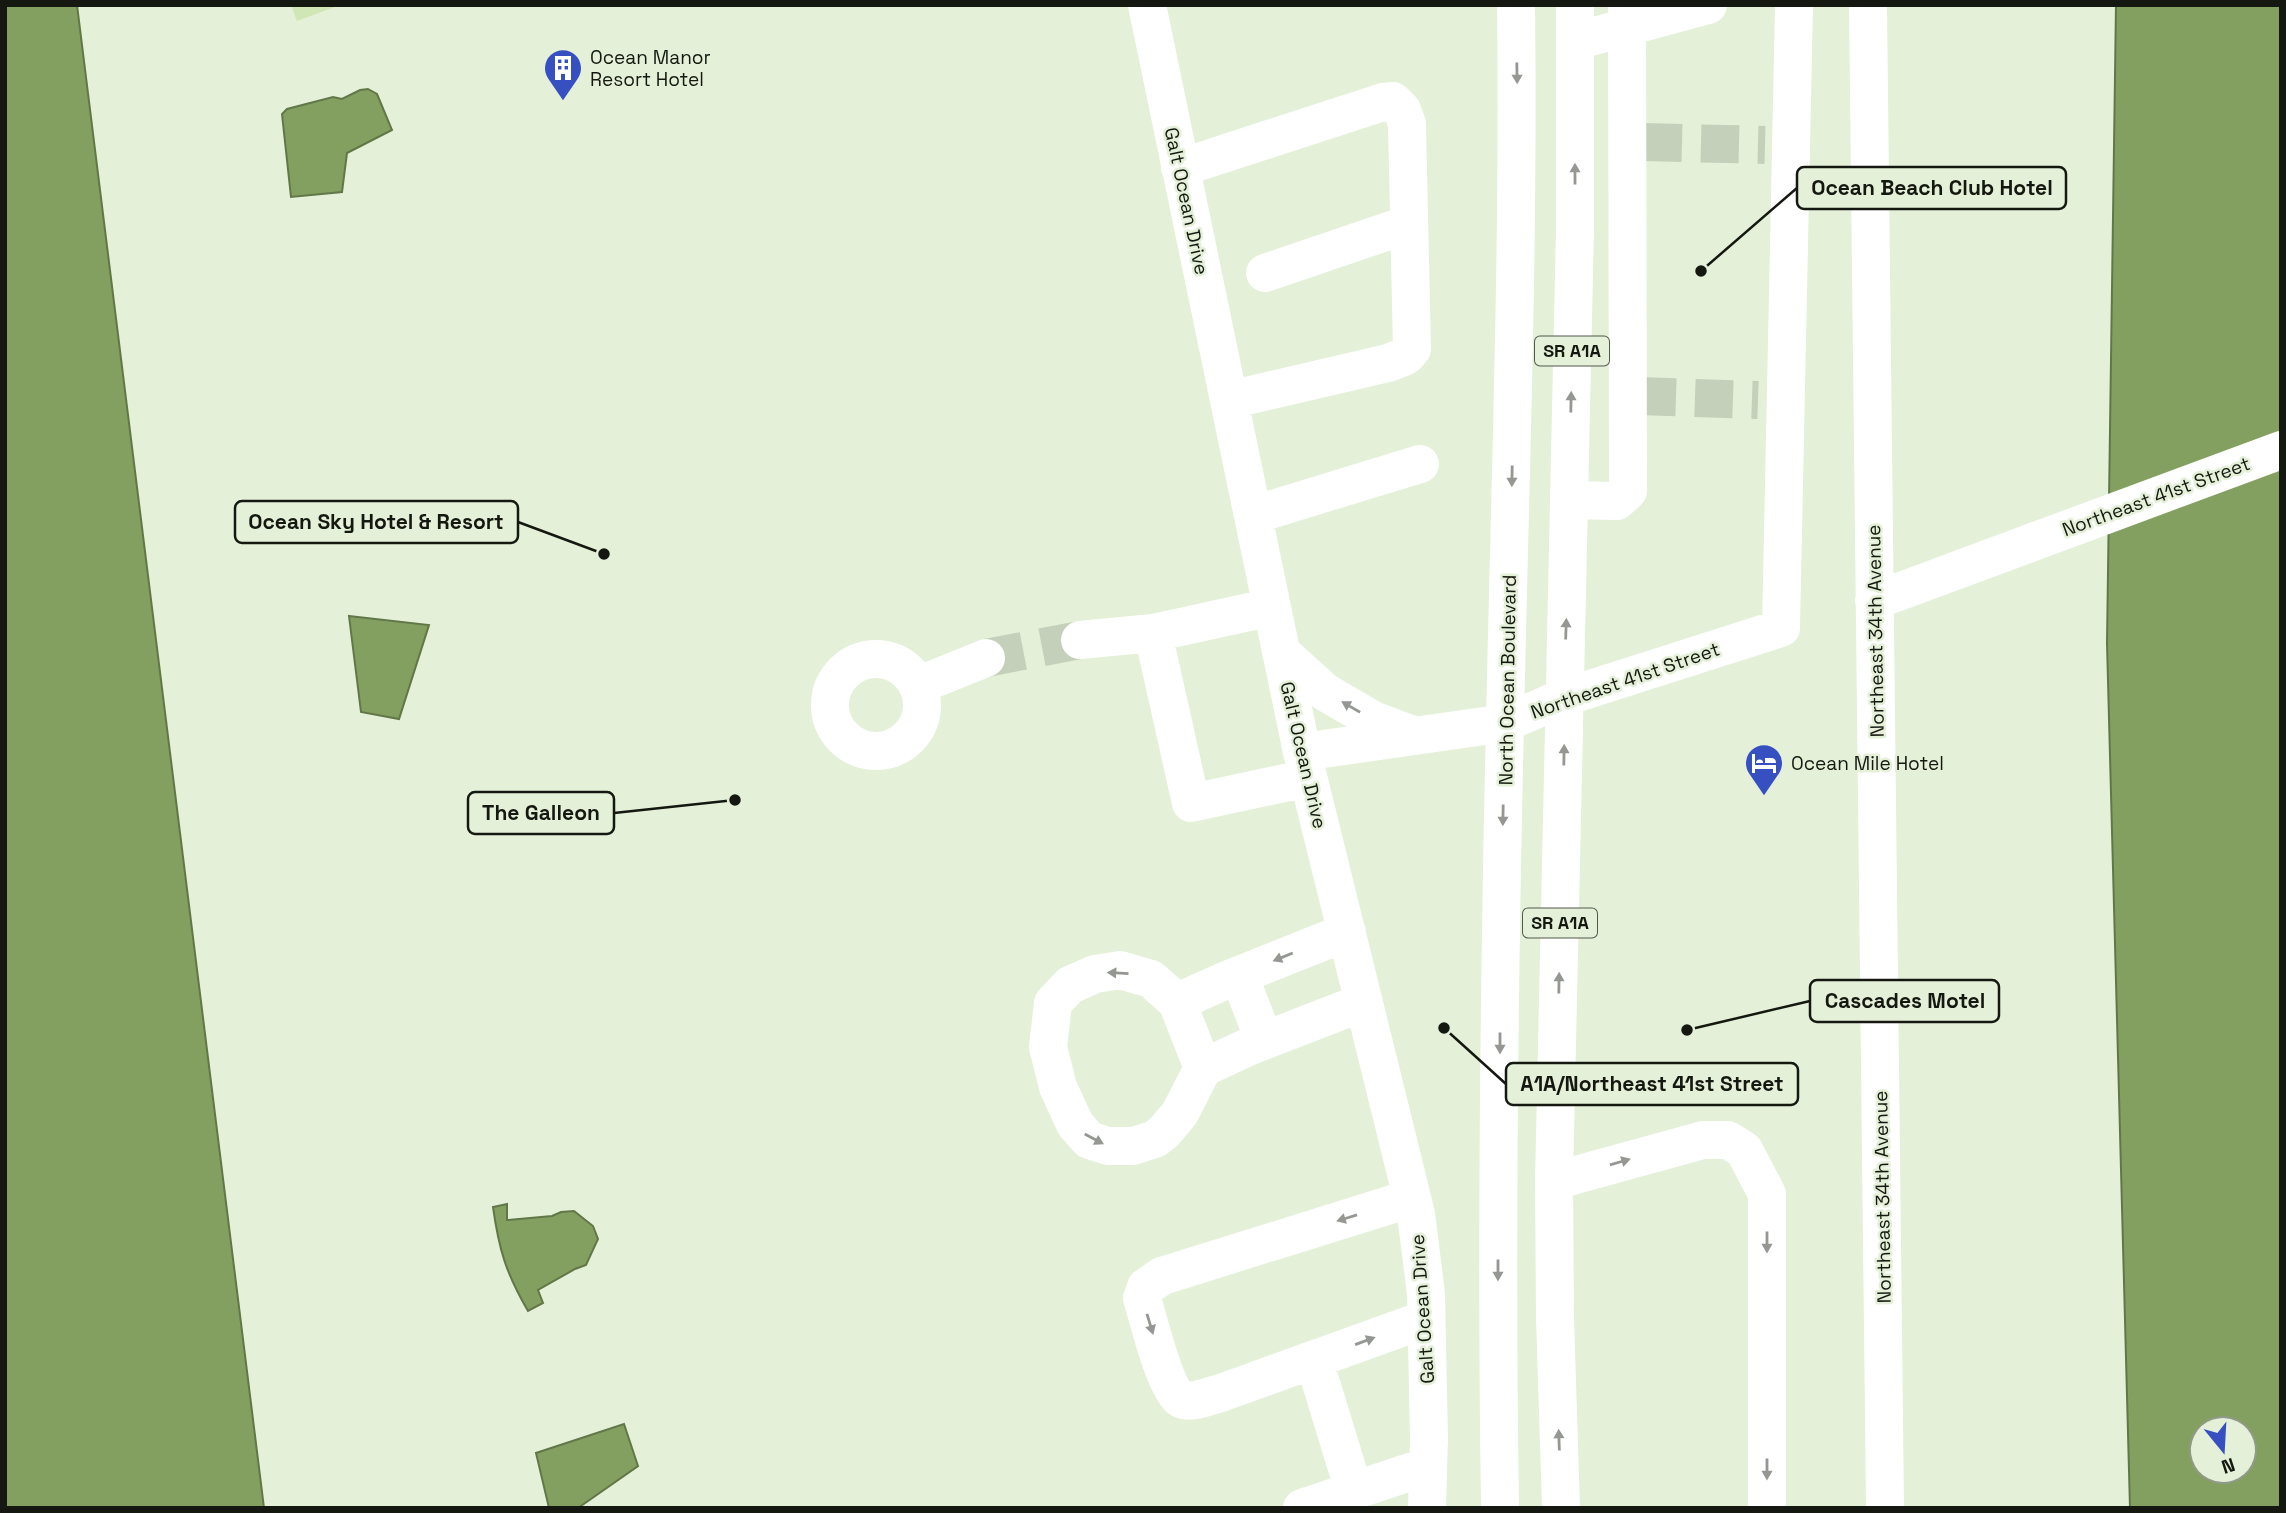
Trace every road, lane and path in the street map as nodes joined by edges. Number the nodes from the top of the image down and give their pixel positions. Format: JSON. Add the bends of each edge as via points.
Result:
{"nodes":[{"id":1,"x":1147,"y":5,"type":"edge"},
{"id":2,"x":1516,"y":5,"type":"edge"},
{"id":3,"x":1708,"y":5,"type":"edge"},
{"id":4,"x":1794,"y":5,"type":"edge"},
{"id":5,"x":1868,"y":5,"type":"edge"},
{"id":6,"x":1627,"y":16,"type":"edge"},
{"id":7,"x":1575,"y":23,"type":"edge"},
{"id":8,"x":1180,"y":168,"type":"junction"},
{"id":9,"x":1409,"y":224,"type":"junction"},
{"id":10,"x":1265,"y":273,"type":"dead end"},
{"id":11,"x":1229,"y":400,"type":"junction"},
{"id":12,"x":2281,"y":450,"type":"edge"},
{"id":13,"x":1420,"y":464,"type":"dead end"},
{"id":14,"x":1569,"y":500,"type":"junction"},
{"id":15,"x":1253,"y":515,"type":"junction"},
{"id":16,"x":1874,"y":601,"type":"junction"},
{"id":17,"x":1272,"y":607,"type":"junction"},
{"id":18,"x":1153,"y":633,"type":"junction"},
{"id":19,"x":1080,"y":640,"type":"tunnel mouth"},
{"id":20,"x":1281,"y":652,"type":"junction"},
{"id":21,"x":986,"y":658,"type":"tunnel mouth"},
{"id":22,"x":919,"y":685,"type":"dead end"},
{"id":23,"x":1565,"y":697,"type":"junction"},
{"id":24,"x":1505,"y":723,"type":"junction"},
{"id":25,"x":1413,"y":735,"type":"junction"},
{"id":26,"x":1305,"y":765,"type":"junction"},
{"id":27,"x":1347,"y":932,"type":"junction"},
{"id":28,"x":1239,"y":975,"type":"junction"},
{"id":29,"x":1177,"y":1002,"type":"junction"},
{"id":30,"x":1364,"y":1002,"type":"junction"},
{"id":31,"x":1264,"y":1040,"type":"junction"},
{"id":32,"x":1203,"y":1068,"type":"junction"},
{"id":33,"x":1554,"y":1181,"type":"junction"},
{"id":34,"x":1412,"y":1198,"type":"junction"},
{"id":35,"x":1426,"y":1319,"type":"junction"},
{"id":36,"x":1314,"y":1360,"type":"junction"},
{"id":37,"x":1428,"y":1466,"type":"junction"},
{"id":38,"x":1354,"y":1491,"type":"junction"},
{"id":39,"x":1302,"y":1508,"type":"edge"},
{"id":40,"x":1427,"y":1508,"type":"edge"},
{"id":41,"x":1500,"y":1508,"type":"edge"},
{"id":42,"x":1561,"y":1508,"type":"edge"},
{"id":43,"x":1767,"y":1508,"type":"edge"},
{"id":44,"x":1885,"y":1508,"type":"edge"}],
"edges":[{"from":1,"to":8,"type":"street","name":"Galt Ocean Drive"},
{"from":2,"to":24,"type":"street","name":"North Ocean Boulevard","number":"SR A1A","one_way":true},
{"from":3,"to":6,"type":"street"},
{"from":4,"to":23,"type":"street","name":"Northeast 41st Street","via":[[1778,145],[1772,400],[1781,628]]},
{"from":5,"to":16,"type":"street","name":"Northeast 34th Avenue"},
{"from":6,"to":7,"type":"street"},
{"from":6,"to":14,"type":"street","via":[[1636,141],[1628,491],[1617,501]]},
{"from":14,"to":7,"type":"street","number":"SR A1A","one_way":true},
{"from":8,"to":9,"type":"street","via":[[1393,101],[1407,124]]},
{"from":8,"to":11,"type":"street","name":"Galt Ocean Drive"},
{"from":9,"to":10,"type":"street"},
{"from":9,"to":11,"type":"street","via":[[1412,349],[1406,356]]},
{"from":11,"to":15,"type":"street","name":"Galt Ocean Drive"},
{"from":12,"to":16,"type":"street","name":"Northeast 41st Street"},
{"from":13,"to":15,"type":"street"},
{"from":23,"to":14,"type":"street","number":"SR A1A","one_way":true},
{"from":15,"to":17,"type":"street","name":"Galt Ocean Drive"},
{"from":16,"to":44,"type":"street","name":"Northeast 34th Avenue"},
{"from":17,"to":18,"type":"street"},
{"from":17,"to":20,"type":"street","name":"Galt Ocean Drive"},
{"from":18,"to":19,"type":"street"},
{"from":18,"to":26,"type":"street","name":"Northeast 41st Street","via":[[1191,803]]},
{"from":25,"to":20,"type":"street","one_way":true,"via":[[1373,720],[1325,692]]},
{"from":20,"to":26,"type":"street","name":"Galt Ocean Drive"},
{"from":21,"to":22,"type":"street"},
{"from":23,"to":24,"type":"street","name":"Northeast 41st Street"},
{"from":33,"to":23,"type":"street","number":"SR A1A","one_way":true},
{"from":24,"to":25,"type":"street","name":"Northeast 41st Street"},
{"from":24,"to":41,"type":"street","name":"North Ocean Boulevard","number":"SR A1A","one_way":true,"via":[[1497,1354]]},
{"from":25,"to":26,"type":"street","name":"Northeast 41st Street"},
{"from":26,"to":27,"type":"street","name":"Galt Ocean Drive"},
{"from":27,"to":28,"type":"street","one_way":true},
{"from":27,"to":30,"type":"street","name":"Galt Ocean Drive"},
{"from":28,"to":29,"type":"street"},
{"from":28,"to":31,"type":"street"},
{"from":29,"to":32,"type":"street"},
{"from":29,"to":32,"type":"street","one_way":true,"via":[[1151,979],[1119,970],[1070,985],[1054,1003],[1050,1022],[1048,1047],[1058,1087],[1075,1124],[1089,1140],[1133,1146],[1164,1132],[1180,1113]]},
{"from":30,"to":31,"type":"street"},
{"from":30,"to":34,"type":"street","name":"Galt Ocean Drive"},
{"from":31,"to":32,"type":"street"},
{"from":42,"to":33,"type":"street","number":"SR A1A","one_way":true},
{"from":33,"to":43,"type":"street","one_way":true,"via":[[1703,1140],[1728,1140],[1744,1150],[1767,1194]]},
{"from":34,"to":35,"type":"street","name":"Galt Ocean Drive"},
{"from":34,"to":36,"type":"street","one_way":true,"via":[[1162,1276],[1146,1287],[1142,1298],[1168,1381],[1180,1398],[1189,1401],[1218,1394]]},
{"from":36,"to":35,"type":"street","one_way":true},
{"from":35,"to":37,"type":"street","name":"Galt Ocean Drive"},
{"from":36,"to":38,"type":"street"},
{"from":37,"to":38,"type":"street"},
{"from":37,"to":40,"type":"street","name":"Galt Ocean Drive"},
{"from":38,"to":39,"type":"street"}]}
